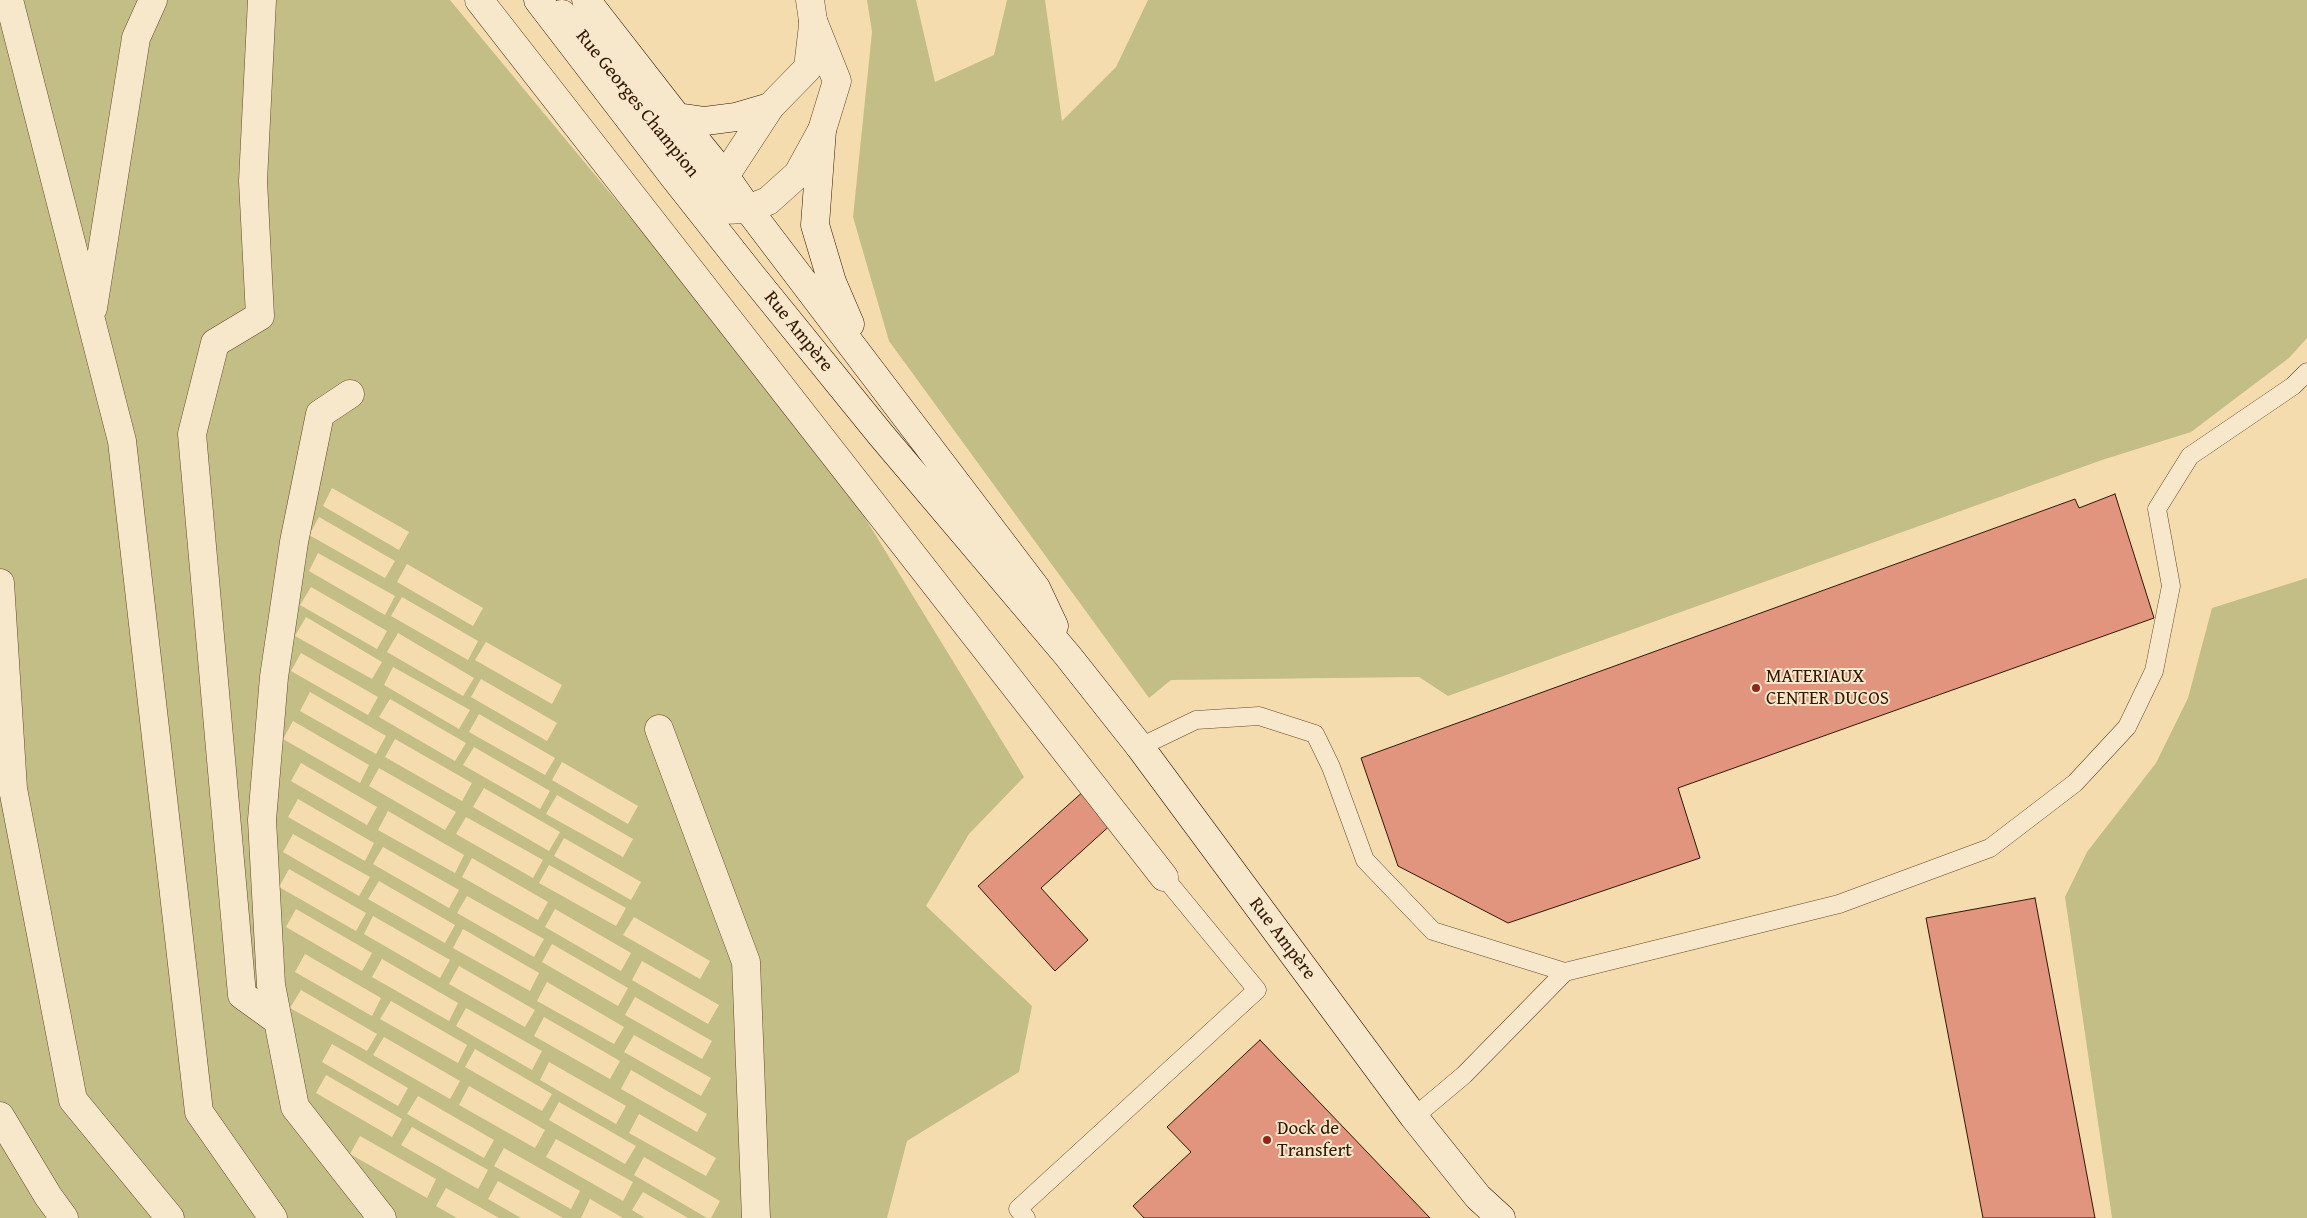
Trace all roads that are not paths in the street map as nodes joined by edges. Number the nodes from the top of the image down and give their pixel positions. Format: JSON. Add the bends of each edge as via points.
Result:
{"nodes":[{"id":1,"x":9,"y":0,"type":"edge"},
{"id":2,"x":153,"y":0,"type":"edge"},
{"id":3,"x":262,"y":0,"type":"edge"},
{"id":4,"x":479,"y":0,"type":"edge"},
{"id":5,"x":538,"y":0,"type":"edge"},
{"id":6,"x":549,"y":0,"type":"edge"},
{"id":7,"x":586,"y":0,"type":"edge"},
{"id":8,"x":812,"y":11,"type":"edge"},
{"id":9,"x":770,"y":107,"type":"junction"},
{"id":10,"x":676,"y":117,"type":"junction"},
{"id":11,"x":822,"y":130,"type":"junction"},
{"id":12,"x":726,"y":176,"type":"junction"},
{"id":13,"x":735,"y":209,"type":"junction"},
{"id":14,"x":752,"y":276,"type":"junction"},
{"id":15,"x":91,"y":319,"type":"junction"},
{"id":16,"x":869,"y":367,"type":"junction"},
{"id":17,"x":2307,"y":372,"type":"edge"},
{"id":18,"x":350,"y":394,"type":"dead end"},
{"id":19,"x":0,"y":583,"type":"edge"},
{"id":20,"x":1068,"y":656,"type":"junction"},
{"id":21,"x":659,"y":729,"type":"dead end"},
{"id":22,"x":1140,"y":747,"type":"junction"},
{"id":23,"x":1164,"y":877,"type":"joint"},
{"id":24,"x":1565,"y":972,"type":"junction"},
{"id":25,"x":278,"y":1021,"type":"junction"},
{"id":26,"x":0,"y":1116,"type":"edge"},
{"id":27,"x":1414,"y":1117,"type":"junction"},
{"id":28,"x":64,"y":1218,"type":"edge"},
{"id":29,"x":170,"y":1218,"type":"edge"},
{"id":30,"x":273,"y":1218,"type":"edge"},
{"id":31,"x":382,"y":1218,"type":"edge"},
{"id":32,"x":756,"y":1218,"type":"edge"},
{"id":33,"x":1026,"y":1218,"type":"edge"},
{"id":34,"x":1501,"y":1218,"type":"edge"}],
"edges":[{"from":1,"to":15,"type":"street"},
{"from":2,"to":15,"type":"street","via":[[136,38]]},
{"from":3,"to":25,"type":"street","via":[[253,181],[260,316],[215,343],[192,434],[242,995]]},
{"from":4,"to":23,"type":"street"},
{"from":5,"to":14,"type":"street","name":"Rue Ampère"},
{"from":6,"to":13,"type":"street","name":"Rue Georges Champion"},
{"from":7,"to":10,"type":"street","name":"Rue Ampère"},
{"from":8,"to":9,"type":"street","name":"Rue Georges Champion","via":[[808,68]]},
{"from":8,"to":11,"type":"street","name":"Rue Georges Champion","via":[[837,81]]},
{"from":9,"to":10,"type":"street","via":[[706,120]]},
{"from":9,"to":12,"type":"street","name":"Rue Georges Champion"},
{"from":10,"to":12,"type":"street","name":"Rue Ampère"},
{"from":11,"to":13,"type":"street","name":"Rue Georges Champion","via":[[798,174],[768,201]]},
{"from":11,"to":16,"type":"street","via":[[815,225],[832,282]]},
{"from":12,"to":13,"type":"street","name":"Rue Ampère"},
{"from":13,"to":14,"type":"street","name":"Rue Georges Champion"},
{"from":13,"to":16,"type":"street","name":"Rue Ampère"},
{"from":14,"to":20,"type":"street","name":"Rue Ampère"},
{"from":15,"to":30,"type":"street","via":[[122,441],[199,1112]]},
{"from":16,"to":20,"type":"street","name":"Rue Ampère","via":[[1036,588]]},
{"from":17,"to":24,"type":"lane","via":[[2293,386],[2190,456],[2157,509],[2171,586],[2154,671],[2127,727],[2075,783],[1990,848],[1839,904]]},
{"from":18,"to":25,"type":"street","via":[[320,414],[294,542],[274,677],[262,820],[271,985]]},
{"from":19,"to":29,"type":"street","via":[[13,789],[73,1100]]},
{"from":20,"to":22,"type":"street","name":"Rue Ampère"},
{"from":21,"to":32,"type":"street","via":[[746,962]]},
{"from":22,"to":24,"type":"lane","via":[[1196,720],[1259,716],[1315,734],[1331,767],[1365,860],[1433,932]]},
{"from":22,"to":27,"type":"street","name":"Rue Ampère"},
{"from":23,"to":33,"type":"lane","via":[[1257,990],[1018,1209]]},
{"from":24,"to":27,"type":"lane","via":[[1464,1076]]},
{"from":25,"to":31,"type":"street","via":[[295,1107]]},
{"from":26,"to":28,"type":"street"},
{"from":27,"to":34,"type":"street","name":"Rue Ampère","via":[[1478,1197]]}]}
